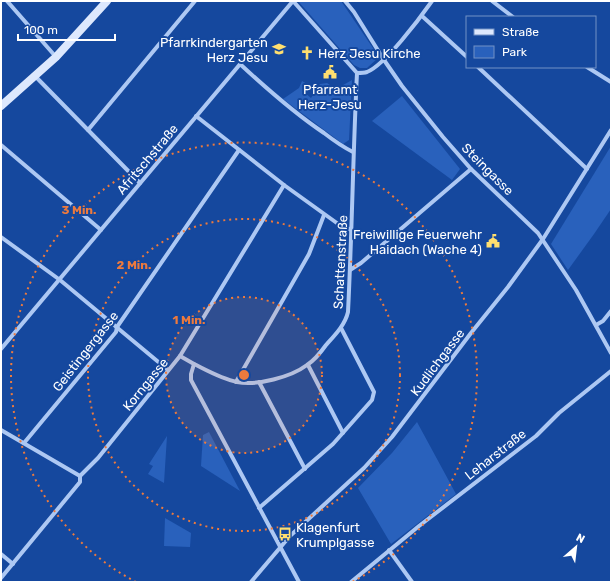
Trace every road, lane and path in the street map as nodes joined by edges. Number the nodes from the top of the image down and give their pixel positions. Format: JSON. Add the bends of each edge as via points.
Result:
{"nodes":[{"id":1,"x":7,"y":1,"type":"edge"},
{"id":2,"x":107,"y":1,"type":"edge"},
{"id":3,"x":195,"y":1,"type":"edge"},
{"id":4,"x":293,"y":1,"type":"edge"},
{"id":5,"x":345,"y":1,"type":"edge"},
{"id":6,"x":432,"y":1,"type":"edge"},
{"id":7,"x":492,"y":1,"type":"edge"},
{"id":8,"x":422,"y":16,"type":"junction"},
{"id":9,"x":512,"y":16,"type":"edge"},
{"id":10,"x":466,"y":56,"type":"edge"},
{"id":11,"x":56,"y":57,"type":"junction"},
{"id":12,"x":384,"y":60,"type":"junction"},
{"id":13,"x":240,"y":64,"type":"junction"},
{"id":14,"x":479,"y":68,"type":"edge"},
{"id":15,"x":589,"y":68,"type":"edge"},
{"id":16,"x":357,"y":73,"type":"junction"},
{"id":17,"x":35,"y":76,"type":"junction"},
{"id":18,"x":611,"y":82,"type":"edge"},
{"id":19,"x":1,"y":106,"type":"edge"},
{"id":20,"x":196,"y":116,"type":"junction"},
{"id":21,"x":88,"y":130,"type":"junction"},
{"id":22,"x":611,"y":130,"type":"edge"},
{"id":23,"x":1,"y":145,"type":"edge"},
{"id":24,"x":239,"y":150,"type":"junction"},
{"id":25,"x":353,"y":152,"type":"junction"},
{"id":26,"x":471,"y":169,"type":"junction"},
{"id":27,"x":587,"y":169,"type":"junction"},
{"id":28,"x":140,"y":183,"type":"junction"},
{"id":29,"x":284,"y":185,"type":"junction"},
{"id":30,"x":324,"y":215,"type":"junction"},
{"id":31,"x":101,"y":230,"type":"junction"},
{"id":32,"x":352,"y":230,"type":"junction"},
{"id":33,"x":1,"y":237,"type":"edge"},
{"id":34,"x":543,"y":239,"type":"junction"},
{"id":35,"x":350,"y":270,"type":"junction"},
{"id":36,"x":60,"y":280,"type":"junction"},
{"id":37,"x":611,"y":311,"type":"edge"},
{"id":38,"x":596,"y":325,"type":"junction"},
{"id":39,"x":117,"y":328,"type":"junction"},
{"id":40,"x":340,"y":328,"type":"junction"},
{"id":41,"x":1,"y":349,"type":"edge"},
{"id":42,"x":611,"y":353,"type":"edge"},
{"id":43,"x":180,"y":356,"type":"junction"},
{"id":44,"x":194,"y":364,"type":"junction"},
{"id":45,"x":308,"y":365,"type":"junction"},
{"id":46,"x":168,"y":370,"type":"junction"},
{"id":47,"x":611,"y":372,"type":"edge"},
{"id":48,"x":236,"y":382,"type":"junction"},
{"id":49,"x":259,"y":382,"type":"junction"},
{"id":50,"x":1,"y":430,"type":"edge"},
{"id":51,"x":343,"y":433,"type":"junction"},
{"id":52,"x":24,"y":443,"type":"junction"},
{"id":53,"x":305,"y":469,"type":"junction"},
{"id":54,"x":80,"y":476,"type":"junction"},
{"id":55,"x":259,"y":508,"type":"junction"},
{"id":56,"x":280,"y":546,"type":"junction"},
{"id":57,"x":389,"y":550,"type":"junction"},
{"id":58,"x":1,"y":554,"type":"edge"},
{"id":59,"x":12,"y":564,"type":"junction"},
{"id":60,"x":1,"y":578,"type":"edge"},
{"id":61,"x":251,"y":582,"type":"edge"},
{"id":62,"x":299,"y":582,"type":"edge"},
{"id":63,"x":351,"y":582,"type":"edge"},
{"id":64,"x":412,"y":582,"type":"edge"}],
"edges":[{"from":1,"to":11,"type":"street"},
{"from":2,"to":11,"type":"street"},
{"from":3,"to":21,"type":"street"},
{"from":4,"to":13,"type":"street","name":"Afritschstraße"},
{"from":4,"to":16,"type":"street"},
{"from":5,"to":12,"type":"street","name":"Steingasse"},
{"from":6,"to":8,"type":"street"},
{"from":7,"to":9,"type":"street"},
{"from":8,"to":10,"type":"street"},
{"from":8,"to":12,"type":"street"},
{"from":11,"to":17,"type":"street"},
{"from":12,"to":16,"type":"street","via":[[367,72]]},
{"from":12,"to":26,"type":"street","name":"Steingasse","via":[[424,114]]},
{"from":13,"to":20,"type":"street","name":"Afritschstraße"},
{"from":13,"to":25,"type":"street","via":[[309,123]]},
{"from":14,"to":27,"type":"street"},
{"from":15,"to":18,"type":"street"},
{"from":16,"to":25,"type":"street","name":"Schattenstraße"},
{"from":17,"to":19,"type":"street"},
{"from":17,"to":21,"type":"street"},
{"from":20,"to":24,"type":"street"},
{"from":20,"to":28,"type":"street","name":"Afritschstraße"},
{"from":21,"to":28,"type":"street"},
{"from":22,"to":27,"type":"street","name":"Kudlichgasse"},
{"from":23,"to":31,"type":"street"},
{"from":24,"to":29,"type":"street"},
{"from":24,"to":39,"type":"street","name":"Geistingergasse"},
{"from":25,"to":32,"type":"street","name":"Schattenstraße"},
{"from":26,"to":34,"type":"street","name":"Steingasse"},
{"from":26,"to":35,"type":"street"},
{"from":27,"to":34,"type":"street","name":"Kudlichgasse"},
{"from":28,"to":31,"type":"street","name":"Afritschstraße"},
{"from":29,"to":30,"type":"street"},
{"from":29,"to":43,"type":"street","name":"Korngasse"},
{"from":30,"to":32,"type":"street"},
{"from":30,"to":48,"type":"street","via":[[309,254]]},
{"from":31,"to":36,"type":"street","name":"Afritschstraße"},
{"from":32,"to":35,"type":"street","name":"Schattenstraße"},
{"from":33,"to":36,"type":"street"},
{"from":34,"to":38,"type":"street","name":"Steingasse"},
{"from":34,"to":56,"type":"street","name":"Kudlichgasse","via":[[392,437],[364,468]]},
{"from":35,"to":40,"type":"street","name":"Schattenstraße","via":[[347,318]]},
{"from":36,"to":39,"type":"street"},
{"from":36,"to":41,"type":"street","name":"Afritschstraße"},
{"from":37,"to":38,"type":"street"},
{"from":38,"to":42,"type":"street","name":"Steingasse"},
{"from":39,"to":46,"type":"street"},
{"from":39,"to":52,"type":"street","name":"Geistingergasse"},
{"from":40,"to":45,"type":"street","name":"Schattenstraße"},
{"from":40,"to":51,"type":"street","via":[[374,392],[372,400]]},
{"from":43,"to":44,"type":"street","name":"Schattenstraße"},
{"from":43,"to":46,"type":"street","name":"Korngasse"},
{"from":44,"to":48,"type":"street","name":"Schattenstraße"},
{"from":44,"to":55,"type":"street","via":[[191,380]]},
{"from":45,"to":49,"type":"street","name":"Schattenstraße","via":[[282,377]]},
{"from":45,"to":51,"type":"street"},
{"from":46,"to":54,"type":"street","name":"Korngasse","via":[[98,458]]},
{"from":47,"to":57,"type":"street","name":"Leharstraße","via":[[559,413],[536,436]]},
{"from":48,"to":49,"type":"street","name":"Schattenstraße"},
{"from":49,"to":53,"type":"street"},
{"from":50,"to":52,"type":"street"},
{"from":51,"to":53,"type":"street"},
{"from":52,"to":54,"type":"street"},
{"from":53,"to":55,"type":"street"},
{"from":54,"to":59,"type":"street","name":"Korngasse","via":[[80,482]]},
{"from":55,"to":56,"type":"street"},
{"from":56,"to":61,"type":"street","name":"Kudlichgasse"},
{"from":56,"to":62,"type":"street"},
{"from":57,"to":63,"type":"street","name":"Leharstraße"},
{"from":57,"to":64,"type":"street"},
{"from":58,"to":59,"type":"street"},
{"from":59,"to":60,"type":"street","name":"Korngasse"}]}
